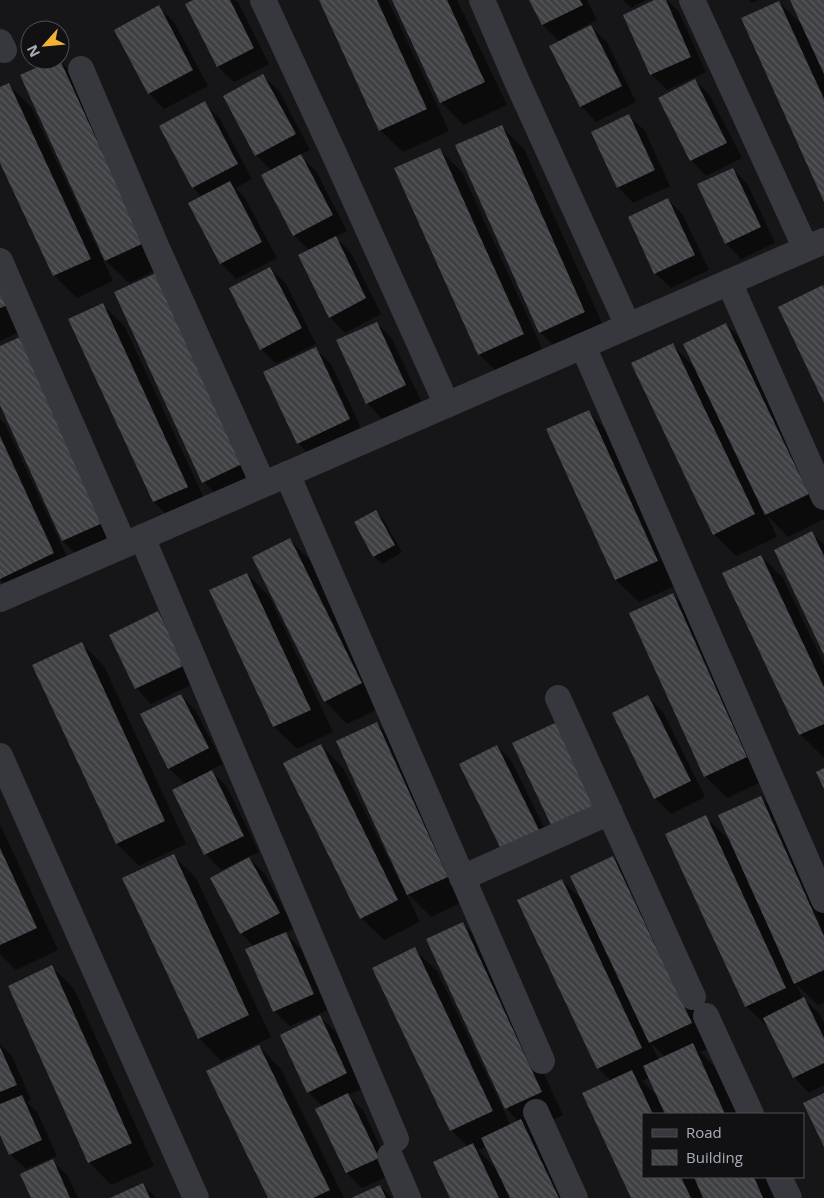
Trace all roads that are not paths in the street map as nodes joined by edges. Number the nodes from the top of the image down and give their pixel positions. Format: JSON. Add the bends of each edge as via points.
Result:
{"nodes":[{"id":1,"x":263,"y":0,"type":"edge"},
{"id":2,"x":482,"y":0,"type":"edge"},
{"id":3,"x":692,"y":0,"type":"edge"},
{"id":4,"x":81,"y":69,"type":"dead end"},
{"id":5,"x":815,"y":245,"type":"edge"},
{"id":6,"x":0,"y":261,"type":"edge"},
{"id":7,"x":729,"y":282,"type":"junction"},
{"id":8,"x":628,"y":326,"type":"junction"},
{"id":9,"x":583,"y":346,"type":"junction"},
{"id":10,"x":447,"y":405,"type":"junction"},
{"id":11,"x":275,"y":479,"type":"junction"},
{"id":12,"x":824,"y":497,"type":"edge"},
{"id":13,"x":133,"y":541,"type":"junction"},
{"id":14,"x":0,"y":599,"type":"edge"},
{"id":15,"x":558,"y":698,"type":"dead end"},
{"id":16,"x":0,"y":756,"type":"edge"},
{"id":17,"x":610,"y":812,"type":"junction"},
{"id":18,"x":462,"y":878,"type":"junction"},
{"id":19,"x":824,"y":900,"type":"edge"},
{"id":20,"x":542,"y":1061,"type":"dead end"},
{"id":21,"x":536,"y":1112,"type":"dead end"},
{"id":22,"x":751,"y":1113,"type":"edge"},
{"id":23,"x":779,"y":1178,"type":"edge"},
{"id":24,"x":196,"y":1198,"type":"edge"},
{"id":25,"x":408,"y":1198,"type":"edge"},
{"id":26,"x":575,"y":1198,"type":"edge"},
{"id":27,"x":789,"y":1198,"type":"edge"}],
"edges":[{"from":1,"to":10,"type":"street"},
{"from":2,"to":8,"type":"street"},
{"from":3,"to":5,"type":"street"},
{"from":4,"to":11,"type":"street","via":[[161,257]]},
{"from":5,"to":7,"type":"street"},
{"from":6,"to":13,"type":"street"},
{"from":7,"to":8,"type":"street"},
{"from":7,"to":12,"type":"street"},
{"from":8,"to":9,"type":"street"},
{"from":9,"to":10,"type":"street"},
{"from":9,"to":19,"type":"street"},
{"from":10,"to":11,"type":"street"},
{"from":11,"to":13,"type":"street"},
{"from":11,"to":18,"type":"street"},
{"from":13,"to":14,"type":"street"},
{"from":13,"to":25,"type":"street","via":[[393,1148]]},
{"from":15,"to":17,"type":"street"},
{"from":16,"to":24,"type":"street"},
{"from":17,"to":18,"type":"street"},
{"from":17,"to":22,"type":"street"},
{"from":18,"to":20,"type":"street"},
{"from":21,"to":26,"type":"street"},
{"from":23,"to":27,"type":"street"}]}
